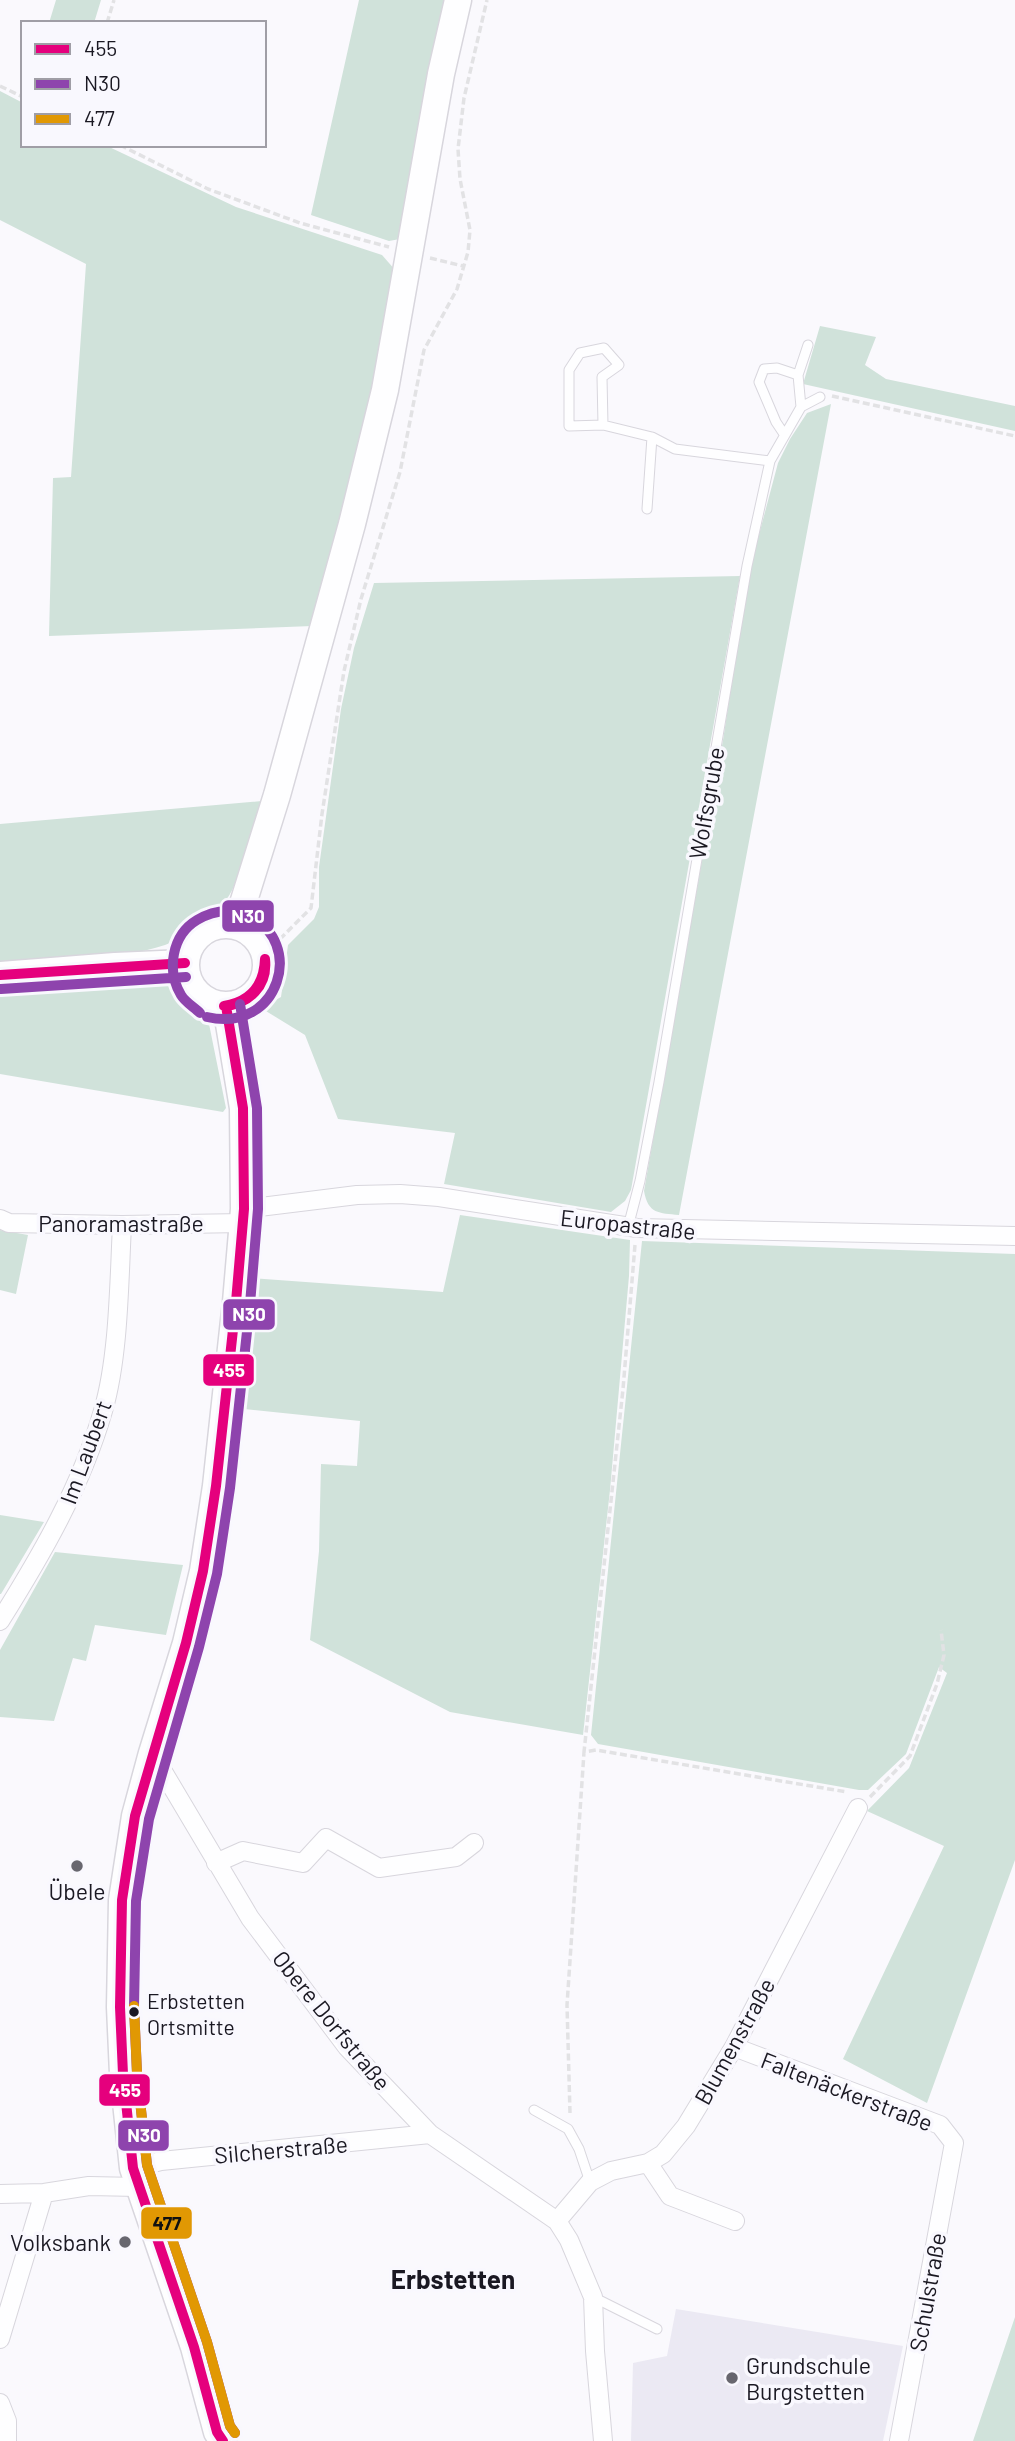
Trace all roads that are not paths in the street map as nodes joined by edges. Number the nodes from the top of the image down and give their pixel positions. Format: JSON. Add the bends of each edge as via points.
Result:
{"nodes":[{"id":1,"x":458,"y":0,"type":"edge"},
{"id":2,"x":808,"y":345,"type":"dead end"},
{"id":3,"x":798,"y":375,"type":"junction"},
{"id":4,"x":820,"y":397,"type":"road end"},
{"id":5,"x":801,"y":407,"type":"junction"},
{"id":6,"x":603,"y":425,"type":"junction"},
{"id":7,"x":784,"y":434,"type":"junction"},
{"id":8,"x":652,"y":437,"type":"junction"},
{"id":9,"x":770,"y":461,"type":"junction"},
{"id":10,"x":647,"y":509,"type":"dead end"},
{"id":11,"x":236,"y":926,"type":"junction"},
{"id":12,"x":185,"y":963,"type":"junction"},
{"id":13,"x":0,"y":975,"type":"edge"},
{"id":14,"x":226,"y":1006,"type":"junction"},
{"id":15,"x":244,"y":1216,"type":"junction"},
{"id":16,"x":0,"y":1219,"type":"edge"},
{"id":17,"x":122,"y":1225,"type":"junction"},
{"id":18,"x":632,"y":1228,"type":"junction"},
{"id":19,"x":1015,"y":1236,"type":"edge"},
{"id":20,"x":0,"y":1621,"type":"edge"},
{"id":21,"x":152,"y":1752,"type":"junction"},
{"id":22,"x":858,"y":1808,"type":"road end"},
{"id":23,"x":474,"y":1843,"type":"dead end"},
{"id":24,"x":216,"y":1863,"type":"junction"},
{"id":25,"x":734,"y":2047,"type":"junction"},
{"id":26,"x":534,"y":2110,"type":"dead end"},
{"id":27,"x":430,"y":2134,"type":"junction"},
{"id":28,"x":954,"y":2143,"type":"joint"},
{"id":29,"x":648,"y":2163,"type":"junction"},
{"id":30,"x":135,"y":2177,"type":"junction"},
{"id":31,"x":590,"y":2182,"type":"junction"},
{"id":32,"x":44,"y":2193,"type":"junction"},
{"id":33,"x":0,"y":2194,"type":"edge"},
{"id":34,"x":557,"y":2221,"type":"junction"},
{"id":35,"x":735,"y":2221,"type":"dead end"},
{"id":36,"x":593,"y":2297,"type":"junction"},
{"id":37,"x":657,"y":2329,"type":"dead end"},
{"id":38,"x":0,"y":2339,"type":"edge"},
{"id":39,"x":0,"y":2403,"type":"edge"},
{"id":40,"x":7,"y":2441,"type":"edge"},
{"id":41,"x":223,"y":2441,"type":"edge"},
{"id":42,"x":603,"y":2441,"type":"edge"},
{"id":43,"x":899,"y":2441,"type":"edge"}],
"edges":[{"from":1,"to":11,"type":"street","via":[[385,390],[277,795]]},
{"from":2,"to":3,"type":"lane"},
{"from":3,"to":5,"type":"lane"},
{"from":3,"to":7,"type":"lane","via":[[764,369],[758,382]]},
{"from":4,"to":5,"type":"lane"},
{"from":5,"to":7,"type":"lane","name":"Wolfsgrube"},
{"from":6,"to":6,"type":"lane","via":[[603,377],[619,365],[604,348],[580,353],[569,370],[569,426]]},
{"from":6,"to":8,"type":"lane"},
{"from":7,"to":9,"type":"lane","name":"Wolfsgrube"},
{"from":8,"to":9,"type":"lane","via":[[675,449]]},
{"from":8,"to":10,"type":"lane"},
{"from":9,"to":18,"type":"lane","name":"Wolfsgrube","via":[[747,566]]},
{"from":11,"to":12,"type":"street","via":[[218,925],[202,932],[190,946]]},
{"from":11,"to":14,"type":"street","via":[[259,941],[266,972],[258,989],[244,1001]]},
{"from":12,"to":13,"type":"street"},
{"from":12,"to":14,"type":"street","via":[[197,993],[210,1003]]},
{"from":14,"to":15,"type":"street","via":[[243,1108]]},
{"from":15,"to":17,"type":"street","name":"Panoramastraße"},
{"from":15,"to":18,"type":"street","name":"Europastraße","via":[[357,1195],[400,1194]]},
{"from":15,"to":21,"type":"street","via":[[203,1571]]},
{"from":16,"to":17,"type":"street","name":"Panoramastraße","via":[[9,1223]]},
{"from":17,"to":20,"type":"street","name":"Im Laubert","via":[[104,1409],[77,1485]]},
{"from":18,"to":19,"type":"street","name":"Europastraße"},
{"from":21,"to":24,"type":"street","name":"Obere Dorfstraße"},
{"from":21,"to":30,"type":"street","via":[[135,1816],[122,1900],[123,2074]]},
{"from":22,"to":25,"type":"street","name":"Blumenstraße"},
{"from":23,"to":24,"type":"street","via":[[456,1857],[379,1868],[326,1838],[303,1863],[243,1851]]},
{"from":24,"to":27,"type":"street","name":"Obere Dorfstraße","via":[[250,1918],[347,2047]]},
{"from":25,"to":28,"type":"street","name":"Faltenäckerstraße","via":[[940,2125]]},
{"from":25,"to":29,"type":"street","name":"Blumenstraße","via":[[686,2126],[663,2154]]},
{"from":26,"to":31,"type":"lane","via":[[568,2129]]},
{"from":27,"to":30,"type":"street","name":"Silcherstraße","via":[[160,2161]]},
{"from":27,"to":34,"type":"street","name":"Obere Dorfstraße"},
{"from":28,"to":43,"type":"street","name":"Schulstraße"},
{"from":29,"to":31,"type":"street","name":"Blumenstraße","via":[[611,2171]]},
{"from":29,"to":35,"type":"street","via":[[670,2196]]},
{"from":30,"to":32,"type":"street","name":"Silcherstraße"},
{"from":30,"to":41,"type":"street"},
{"from":31,"to":34,"type":"street","name":"Blumenstraße"},
{"from":32,"to":33,"type":"street","name":"Silcherstraße"},
{"from":32,"to":38,"type":"street"},
{"from":34,"to":36,"type":"street","name":"Obere Dorfstraße"},
{"from":36,"to":37,"type":"lane"},
{"from":36,"to":42,"type":"street","name":"Obere Dorfstraße"},
{"from":39,"to":40,"type":"street","via":[[7,2421]]}]}
